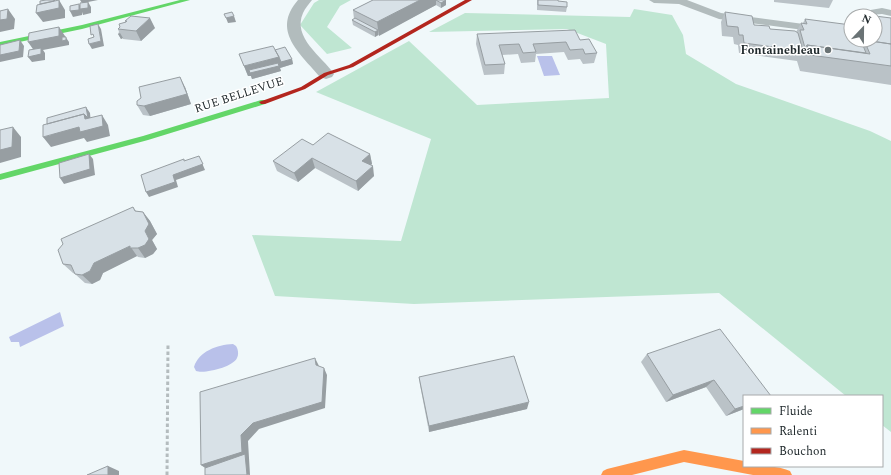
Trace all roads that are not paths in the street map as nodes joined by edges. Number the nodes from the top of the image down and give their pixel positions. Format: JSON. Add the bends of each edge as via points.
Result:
{"nodes":[{"id":1,"x":187,"y":0,"type":"edge"},
{"id":2,"x":305,"y":0,"type":"edge"},
{"id":3,"x":469,"y":0,"type":"edge"},
{"id":4,"x":654,"y":0,"type":"edge"},
{"id":5,"x":843,"y":30,"type":"edge"},
{"id":6,"x":0,"y":44,"type":"edge"},
{"id":7,"x":326,"y":74,"type":"junction"},
{"id":8,"x":0,"y":177,"type":"edge"},
{"id":9,"x":743,"y":467,"type":"edge"},
{"id":10,"x":743,"y":467,"type":"edge"},
{"id":11,"x":607,"y":475,"type":"edge"},
{"id":12,"x":786,"y":475,"type":"edge"}],
"edges":[{"from":1,"to":6,"type":"street","via":[[82,27]]},
{"from":2,"to":7,"type":"street","via":[[292,20],[292,27],[295,37]]},
{"from":3,"to":7,"type":"street","name":"RUE BELLEVUE","via":[[351,66]]},
{"from":4,"to":5,"type":"lane","via":[[680,1],[719,16]]},
{"from":7,"to":8,"type":"street","name":"RUE BELLEVUE","via":[[303,88],[263,102],[145,138]]},
{"from":9,"to":11,"type":"street","via":[[684,456]]},
{"from":10,"to":12,"type":"street"}]}
